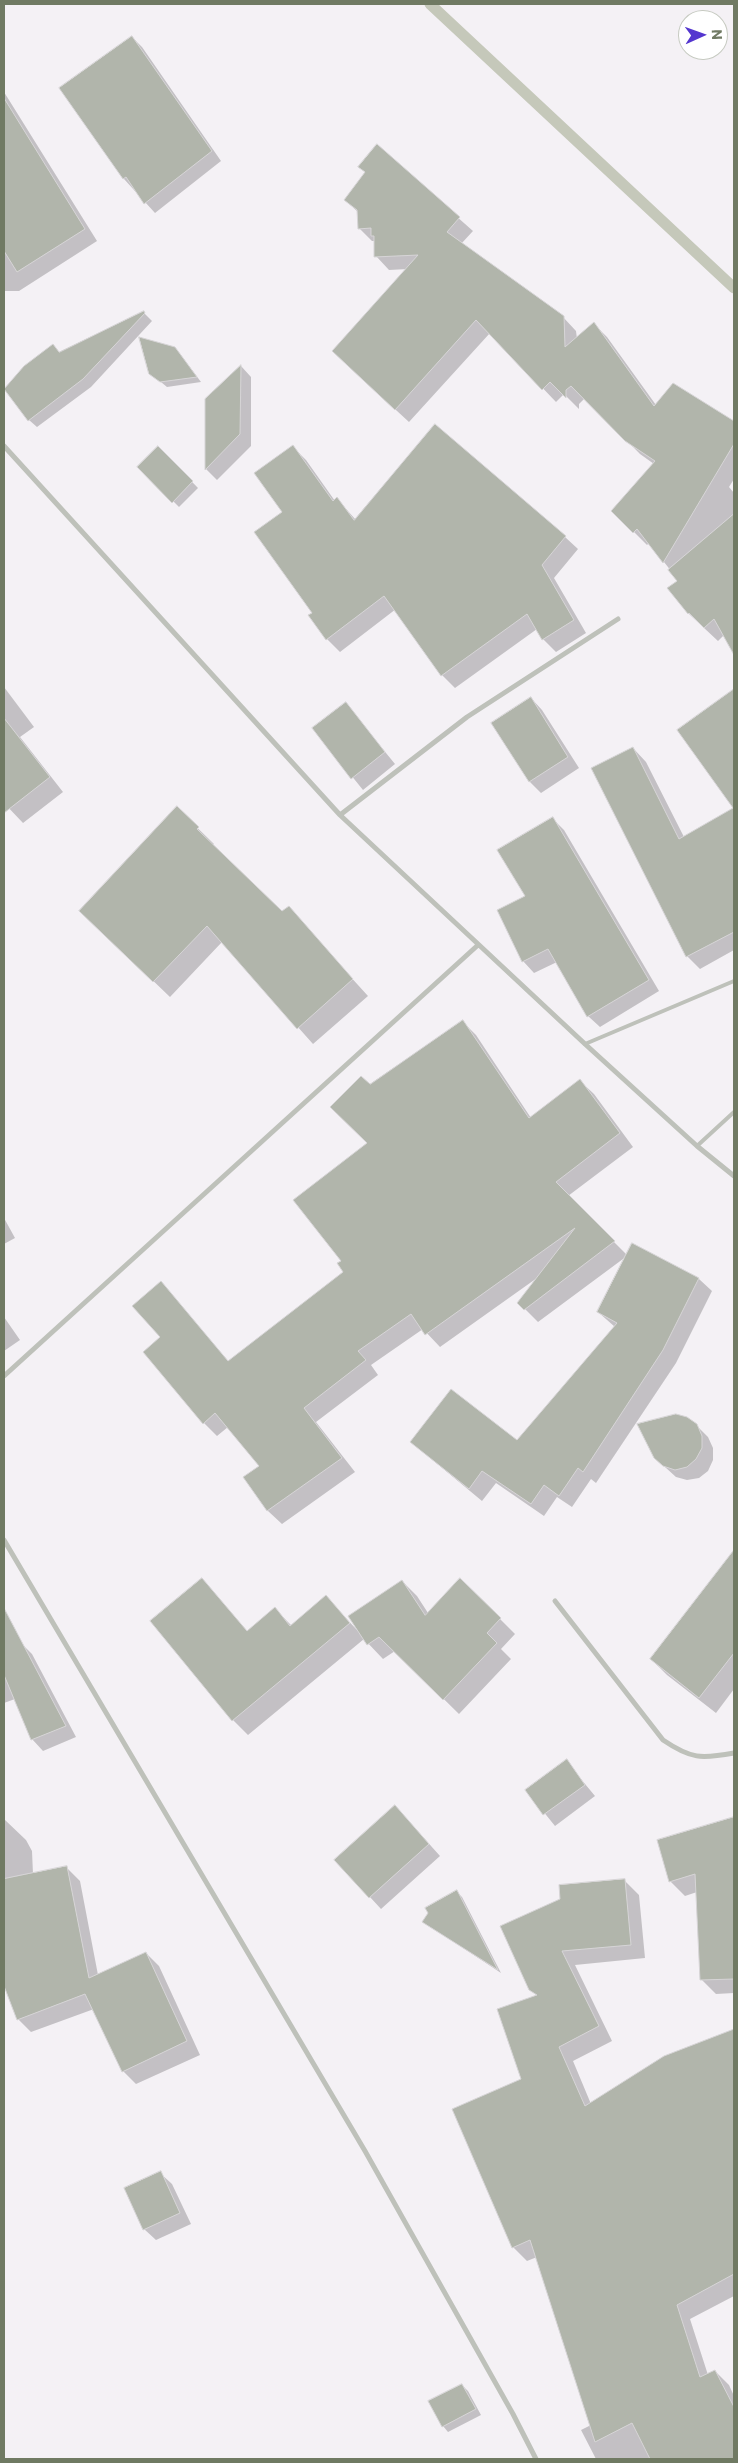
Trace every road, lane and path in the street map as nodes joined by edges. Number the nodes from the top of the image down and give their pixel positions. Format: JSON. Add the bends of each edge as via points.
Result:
{"nodes":[{"id":1,"x":4,"y":446,"type":"edge"},
{"id":2,"x":618,"y":619,"type":"dead end"},
{"id":3,"x":340,"y":815,"type":"junction"},
{"id":4,"x":478,"y":945,"type":"junction"},
{"id":5,"x":734,"y":981,"type":"edge"},
{"id":6,"x":585,"y":1044,"type":"junction"},
{"id":7,"x":734,"y":1112,"type":"edge"},
{"id":8,"x":697,"y":1146,"type":"junction"},
{"id":9,"x":734,"y":1176,"type":"edge"},
{"id":10,"x":4,"y":1376,"type":"edge"},
{"id":11,"x":4,"y":1540,"type":"edge"},
{"id":12,"x":555,"y":1601,"type":"dead end"},
{"id":13,"x":734,"y":1753,"type":"edge"},
{"id":14,"x":536,"y":2459,"type":"edge"}],
"edges":[{"from":1,"to":3,"type":"street"},
{"from":2,"to":3,"type":"street","via":[[467,717]]},
{"from":3,"to":4,"type":"street"},
{"from":4,"to":6,"type":"street"},
{"from":4,"to":10,"type":"street"},
{"from":5,"to":6,"type":"lane"},
{"from":6,"to":8,"type":"street"},
{"from":7,"to":8,"type":"lane"},
{"from":8,"to":9,"type":"street"},
{"from":11,"to":14,"type":"street","via":[[364,2151]]},
{"from":12,"to":13,"type":"street","via":[[663,1740],[684,1754],[709,1758]]}]}
